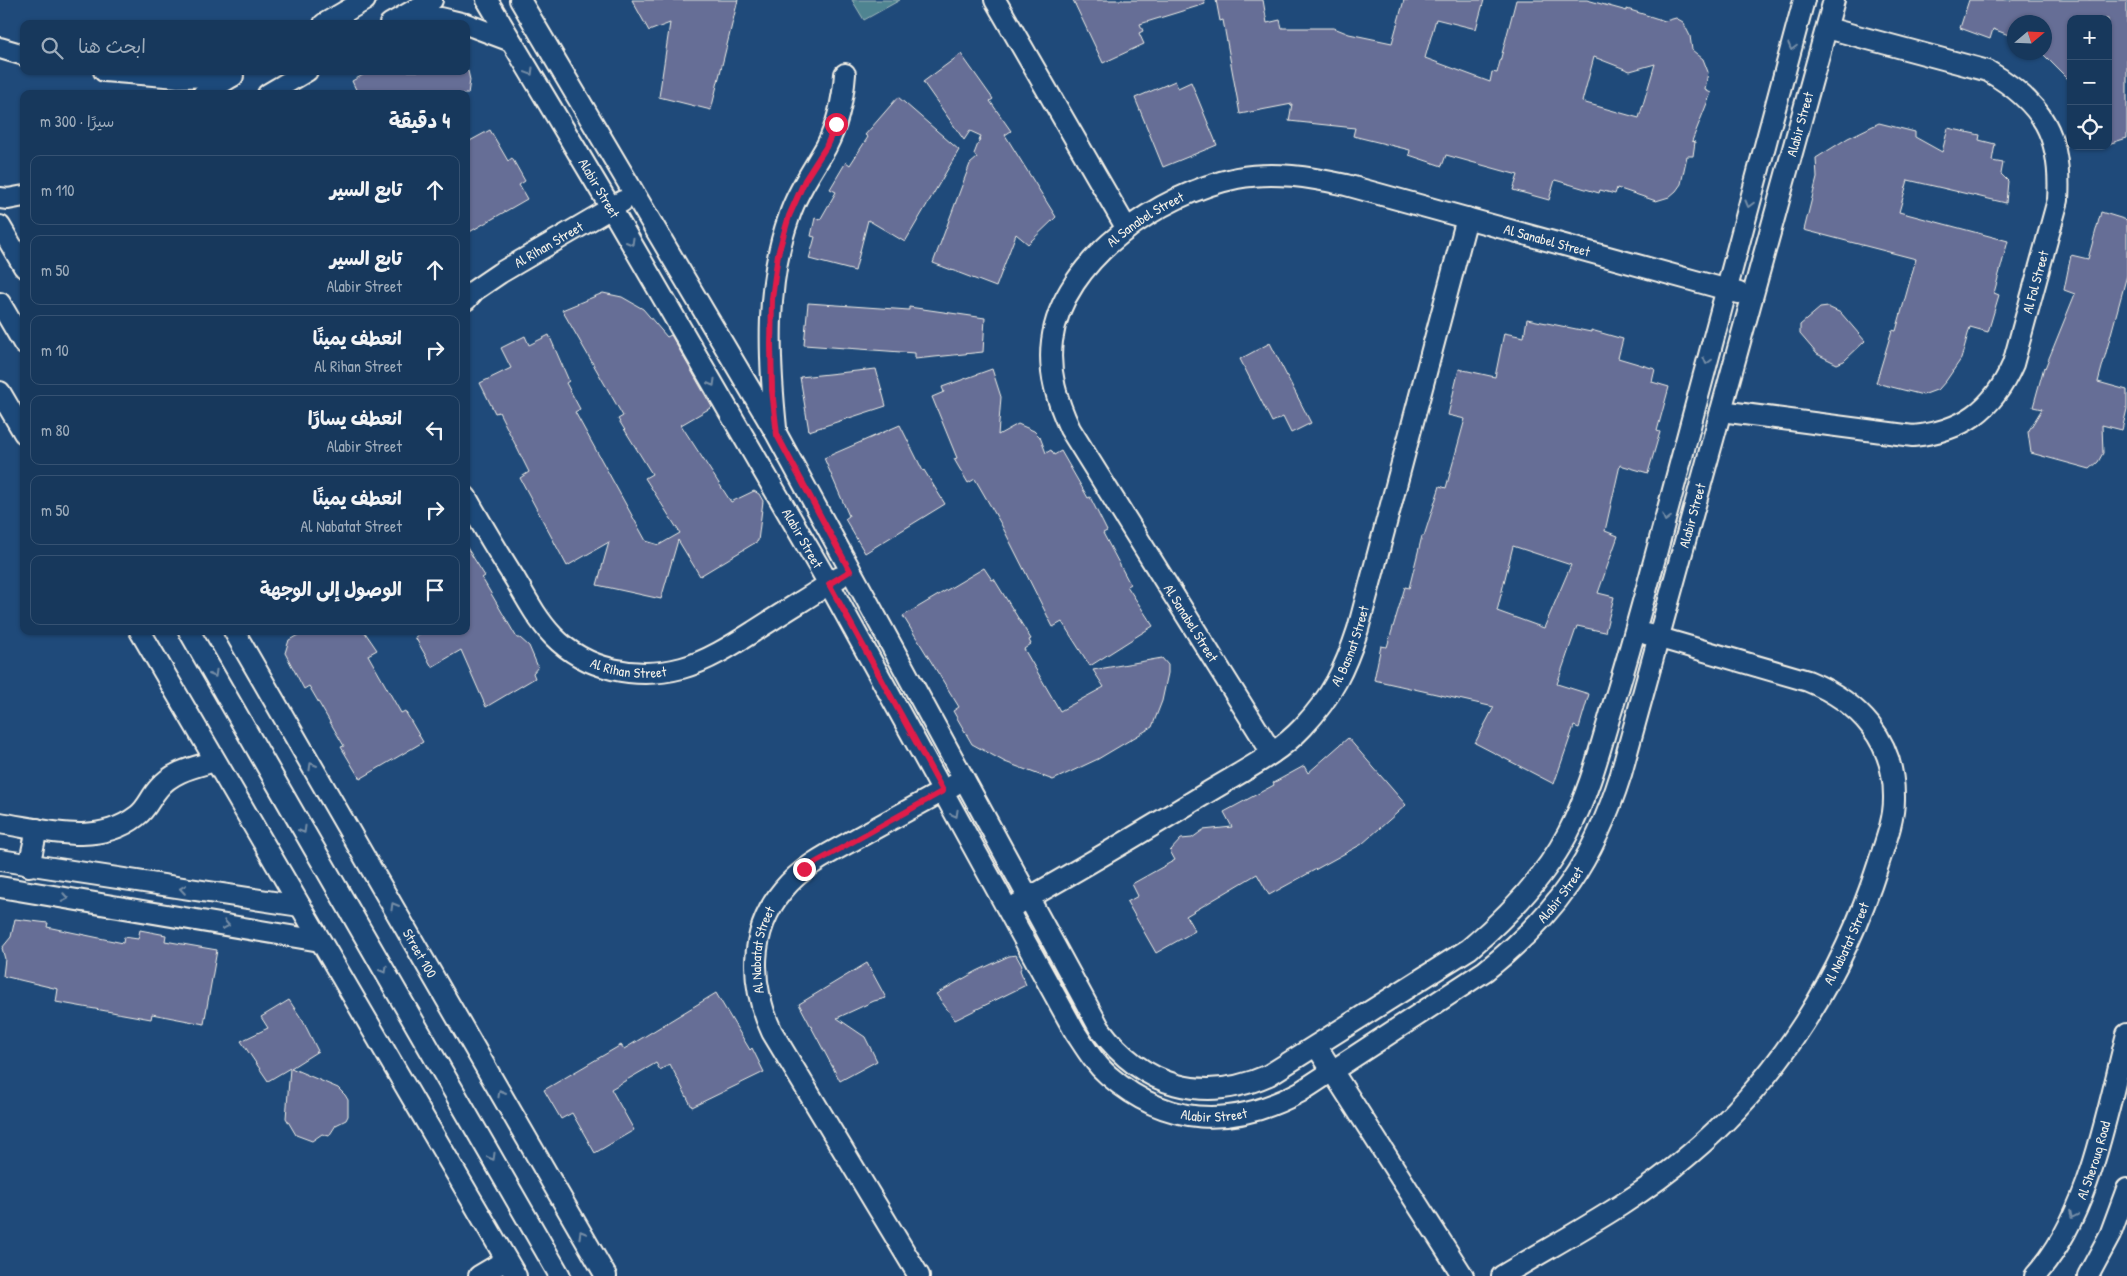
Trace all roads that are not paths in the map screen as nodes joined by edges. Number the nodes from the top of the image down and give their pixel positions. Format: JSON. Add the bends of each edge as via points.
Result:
{"nodes":[{"id":1,"x":365,"y":0,"type":"edge"},
{"id":2,"x":432,"y":0,"type":"edge"},
{"id":3,"x":487,"y":0,"type":"edge"},
{"id":4,"x":520,"y":0,"type":"edge"},
{"id":5,"x":995,"y":0,"type":"edge"},
{"id":6,"x":1804,"y":0,"type":"edge"},
{"id":7,"x":1834,"y":0,"type":"edge"},
{"id":8,"x":331,"y":20,"type":"edge"},
{"id":9,"x":397,"y":20,"type":"edge"},
{"id":10,"x":449,"y":20,"type":"edge"},
{"id":11,"x":470,"y":25,"type":"edge"},
{"id":12,"x":1826,"y":28,"type":"junction"},
{"id":13,"x":512,"y":41,"type":"junction"},
{"id":14,"x":0,"y":48,"type":"edge"},
{"id":15,"x":20,"y":54,"type":"edge"},
{"id":16,"x":845,"y":74,"type":"dead end"},
{"id":17,"x":153,"y":75,"type":"edge"},
{"id":18,"x":218,"y":75,"type":"edge"},
{"id":19,"x":236,"y":75,"type":"edge"},
{"id":20,"x":301,"y":75,"type":"edge"},
{"id":21,"x":209,"y":90,"type":"edge"},
{"id":22,"x":275,"y":90,"type":"edge"},
{"id":23,"x":635,"y":194,"type":"junction"},
{"id":24,"x":20,"y":197,"type":"edge"},
{"id":25,"x":0,"y":198,"type":"edge"},
{"id":26,"x":611,"y":208,"type":"junction"},
{"id":27,"x":1467,"y":218,"type":"junction"},
{"id":28,"x":0,"y":226,"type":"edge"},
{"id":29,"x":1127,"y":229,"type":"junction"},
{"id":30,"x":20,"y":254,"type":"edge"},
{"id":31,"x":1726,"y":290,"type":"junction"},
{"id":32,"x":470,"y":296,"type":"edge"},
{"id":33,"x":1753,"y":297,"type":"junction"},
{"id":34,"x":0,"y":303,"type":"edge"},
{"id":35,"x":20,"y":337,"type":"edge"},
{"id":36,"x":0,"y":392,"type":"edge"},
{"id":37,"x":1721,"y":411,"type":"junction"},
{"id":38,"x":20,"y":426,"type":"edge"},
{"id":39,"x":777,"y":435,"type":"junction"},
{"id":40,"x":470,"y":504,"type":"edge"},
{"id":41,"x":850,"y":571,"type":"junction"},
{"id":42,"x":829,"y":584,"type":"junction"},
{"id":43,"x":1636,"y":631,"type":"junction"},
{"id":44,"x":142,"y":635,"type":"edge"},
{"id":45,"x":192,"y":635,"type":"edge"},
{"id":46,"x":236,"y":635,"type":"edge"},
{"id":47,"x":1659,"y":638,"type":"junction"},
{"id":48,"x":1272,"y":753,"type":"junction"},
{"id":49,"x":215,"y":760,"type":"junction"},
{"id":50,"x":965,"y":779,"type":"junction"},
{"id":51,"x":943,"y":791,"type":"junction"},
{"id":52,"x":0,"y":823,"type":"edge"},
{"id":53,"x":37,"y":829,"type":"junction"},
{"id":54,"x":0,"y":860,"type":"edge"},
{"id":55,"x":32,"y":866,"type":"junction"},
{"id":56,"x":0,"y":887,"type":"edge"},
{"id":57,"x":30,"y":892,"type":"junction"},
{"id":58,"x":1029,"y":898,"type":"junction"},
{"id":59,"x":300,"y":906,"type":"junction"},
{"id":60,"x":1008,"y":910,"type":"junction"},
{"id":61,"x":320,"y":941,"type":"junction"},
{"id":62,"x":2127,"y":1034,"type":"edge"},
{"id":63,"x":1317,"y":1047,"type":"junction"},
{"id":64,"x":1332,"y":1071,"type":"junction"},
{"id":65,"x":2127,"y":1189,"type":"edge"},
{"id":66,"x":905,"y":1253,"type":"junction"},
{"id":67,"x":511,"y":1268,"type":"edge"},
{"id":68,"x":479,"y":1276,"type":"edge"},
{"id":69,"x":560,"y":1276,"type":"edge"},
{"id":70,"x":606,"y":1276,"type":"edge"},
{"id":71,"x":918,"y":1276,"type":"edge"},
{"id":72,"x":931,"y":1276,"type":"edge"},
{"id":73,"x":1463,"y":1276,"type":"edge"},
{"id":74,"x":1502,"y":1276,"type":"edge"},
{"id":75,"x":2035,"y":1276,"type":"edge"},
{"id":76,"x":2088,"y":1276,"type":"edge"}],
"edges":[{"from":1,"to":8,"type":"street"},
{"from":2,"to":9,"type":"street"},
{"from":3,"to":13,"type":"street","name":"Alabir Street"},
{"from":4,"to":23,"type":"street","name":"Alabir Street"},
{"from":5,"to":29,"type":"street"},
{"from":6,"to":31,"type":"street","name":"Alabir Street","one_way":true},
{"from":7,"to":12,"type":"street","name":"Alabir Street"},
{"from":9,"to":10,"type":"street"},
{"from":11,"to":13,"type":"street"},
{"from":12,"to":33,"type":"street","name":"Alabir Street"},
{"from":12,"to":37,"type":"street","name":"Al Fol Street","via":[[1988,71],[2011,84],[2046,123],[2060,174],[2058,200],[2013,364],[2000,389],[1982,410],[1966,421],[1950,429],[1913,436]]},
{"from":13,"to":26,"type":"street","name":"Alabir Street","one_way":true},
{"from":14,"to":15,"type":"street"},
{"from":16,"to":39,"type":"street","via":[[836,124],[805,180],[789,216],[778,254],[772,299],[771,345]]},
{"from":17,"to":18,"type":"street"},
{"from":19,"to":21,"type":"street"},
{"from":20,"to":22,"type":"street"},
{"from":23,"to":26,"type":"street","name":"Al Rihan Street"},
{"from":23,"to":39,"type":"street","name":"Alabir Street"},
{"from":24,"to":25,"type":"street"},
{"from":26,"to":32,"type":"street","name":"Al Rihan Street"},
{"from":26,"to":42,"type":"street","name":"Alabir Street","one_way":true},
{"from":27,"to":29,"type":"street","name":"Al Sanabel Street","via":[[1319,179],[1274,174],[1238,178],[1202,188]]},
{"from":27,"to":31,"type":"street","name":"Al Sanabel Street"},
{"from":27,"to":48,"type":"street","name":"Al Basnat Street","via":[[1346,666],[1327,700],[1302,729]]},
{"from":28,"to":30,"type":"street"},
{"from":29,"to":48,"type":"street","name":"Al Sanabel Street","via":[[1092,261],[1073,284],[1060,312],[1052,341],[1052,371],[1058,401],[1070,429]]},
{"from":31,"to":33,"type":"street","name":"Al Sanabel Street"},
{"from":31,"to":43,"type":"street","name":"Alabir Street","one_way":true},
{"from":33,"to":37,"type":"street","name":"Alabir Street"},
{"from":34,"to":35,"type":"street"},
{"from":36,"to":38,"type":"street"},
{"from":37,"to":47,"type":"street","name":"Alabir Street"},
{"from":39,"to":41,"type":"street","name":"Alabir Street"},
{"from":40,"to":42,"type":"street","name":"Al Rihan Street","via":[[536,616],[573,652],[599,666],[626,672],[656,673],[684,668],[737,642]]},
{"from":41,"to":42,"type":"street","name":"Al Rihan Street"},
{"from":41,"to":50,"type":"street","name":"Alabir Street"},
{"from":42,"to":51,"type":"street","name":"Alabir Street"},
{"from":43,"to":47,"type":"street","name":"Al Nabatat Street"},
{"from":43,"to":63,"type":"street","name":"Alabir Street","via":[[1584,799],[1548,866],[1498,924],[1469,949]]},
{"from":44,"to":49,"type":"street"},
{"from":45,"to":69,"type":"street","one_way":true},
{"from":70,"to":46,"type":"street","name":"Street 100","one_way":true},
{"from":47,"to":64,"type":"street","name":"Alabir Street","via":[[1610,808],[1580,870],[1560,899],[1512,950],[1485,971]]},
{"from":47,"to":74,"type":"street","name":"Al Nabatat Street","via":[[1808,681],[1847,701],[1864,716],[1887,754],[1894,799],[1892,821],[1849,942],[1825,989],[1765,1077],[1691,1154],[1650,1187]]},
{"from":48,"to":58,"type":"street","name":"Al Basnat Street"},
{"from":49,"to":53,"type":"street","via":[[170,776],[144,810],[112,829],[85,835]]},
{"from":49,"to":59,"type":"street"},
{"from":50,"to":51,"type":"street","name":"Al Nabatat Street"},
{"from":50,"to":58,"type":"street","name":"Alabir Street"},
{"from":51,"to":60,"type":"street","name":"Alabir Street","one_way":true},
{"from":51,"to":66,"type":"street","name":"Al Nabatat Street","via":[[804,869],[783,890],[767,916],[758,944],[755,974],[758,994],[772,1032]]},
{"from":52,"to":53,"type":"street"},
{"from":53,"to":55,"type":"street"},
{"from":54,"to":55,"type":"street"},
{"from":55,"to":57,"type":"street"},
{"from":59,"to":55,"type":"street","one_way":true},
{"from":56,"to":57,"type":"street"},
{"from":57,"to":61,"type":"street","one_way":true},
{"from":58,"to":60,"type":"street","name":"Al Basnat Street"},
{"from":58,"to":63,"type":"street","name":"Alabir Street","via":[[1100,1029],[1113,1046],[1146,1073],[1186,1088],[1228,1089],[1270,1076]]},
{"from":59,"to":61,"type":"street"},
{"from":60,"to":64,"type":"street","name":"Alabir Street","via":[[1090,1055],[1107,1074],[1150,1103],[1200,1117],[1252,1113],[1277,1104]]},
{"from":61,"to":67,"type":"street"},
{"from":62,"to":75,"type":"street","name":"Al Sherouq Road","one_way":true,"via":[[2078,1206]]},
{"from":63,"to":64,"type":"street"},
{"from":64,"to":73,"type":"street"},
{"from":65,"to":76,"type":"street","via":[[2110,1235]]},
{"from":66,"to":71,"type":"street","name":"Al Nabatat Street"},
{"from":66,"to":72,"type":"street"},
{"from":67,"to":68,"type":"street"}]}
